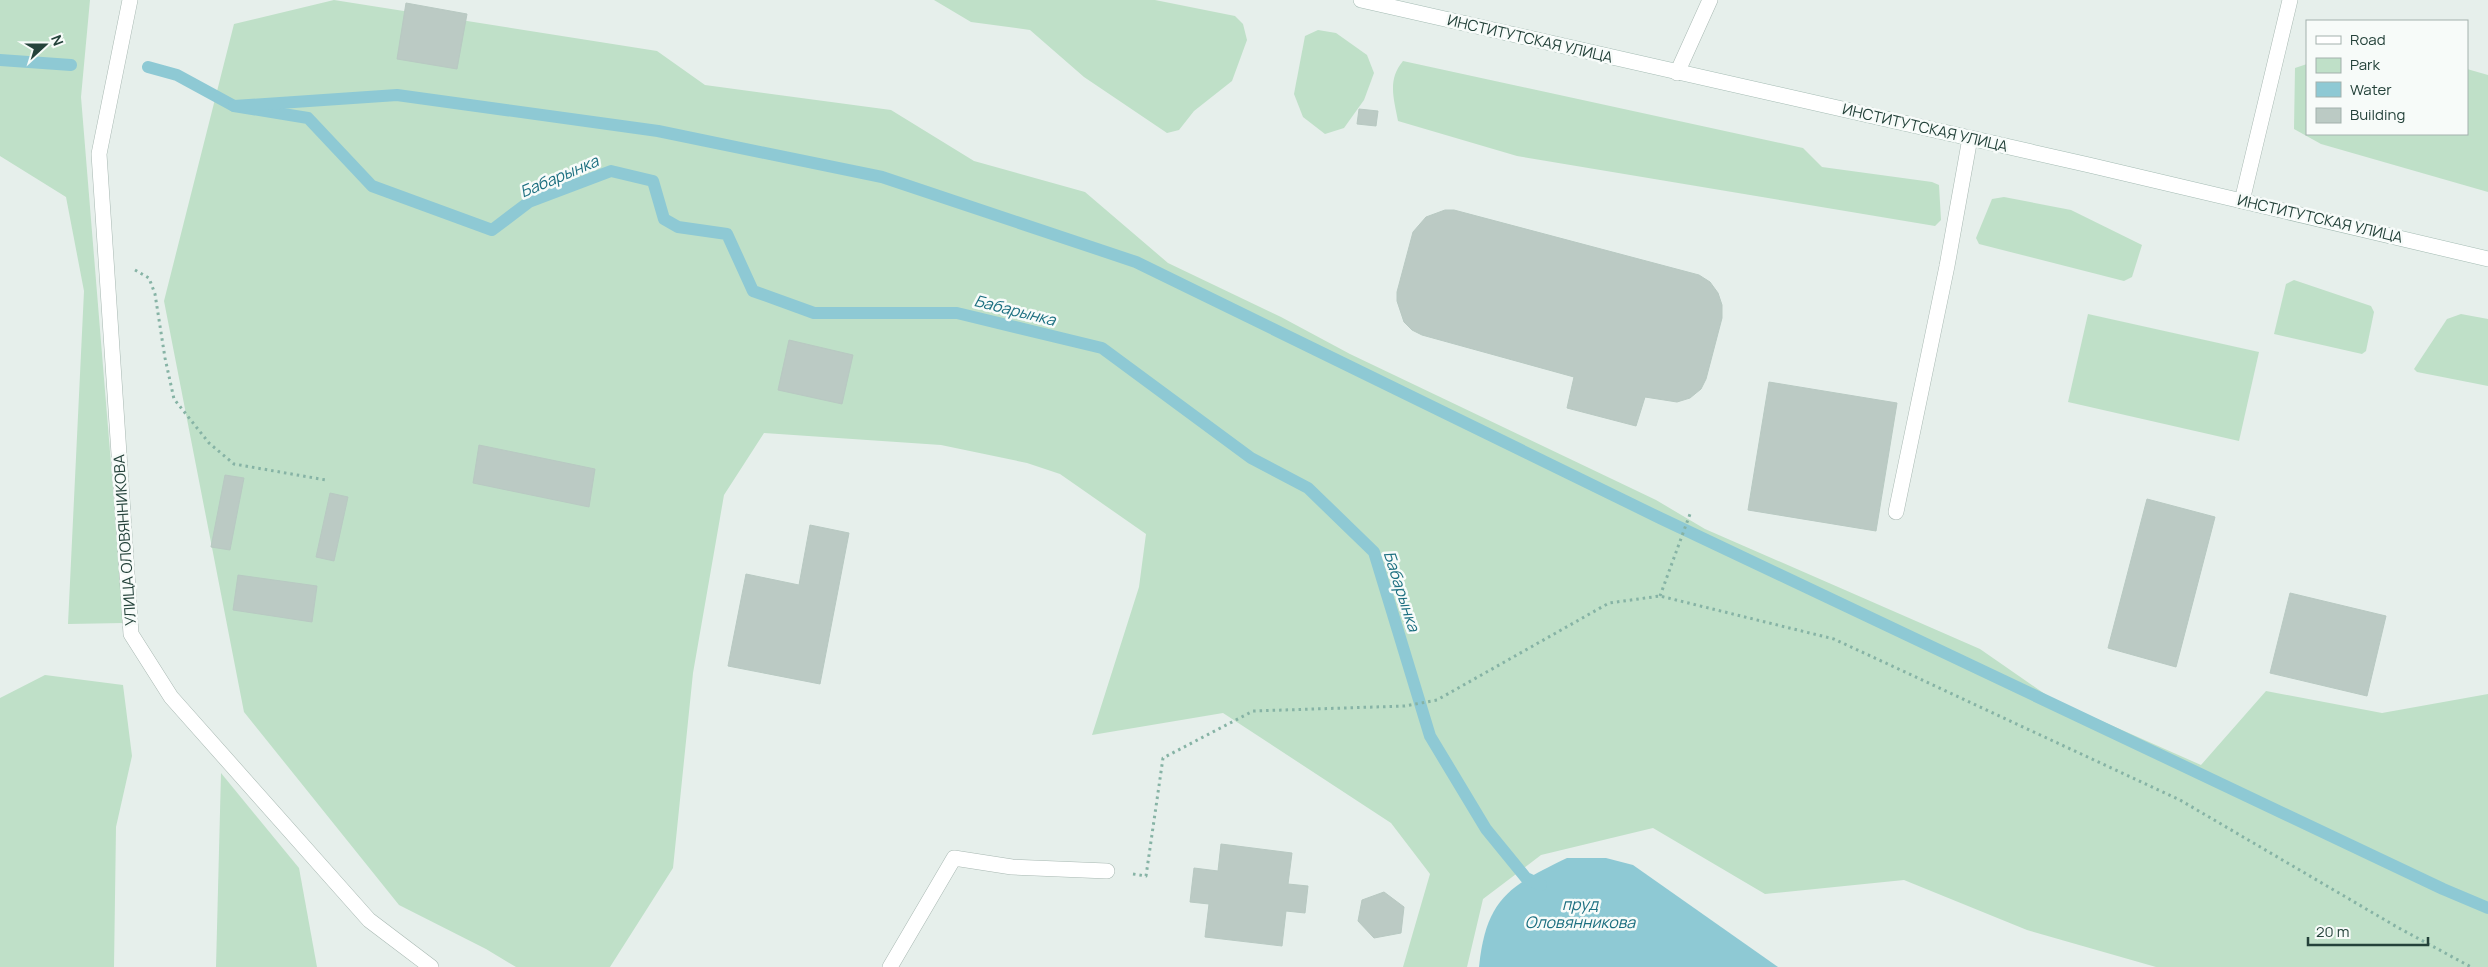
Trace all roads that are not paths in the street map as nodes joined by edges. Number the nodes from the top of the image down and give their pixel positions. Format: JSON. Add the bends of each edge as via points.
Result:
{"nodes":[{"id":1,"x":130,"y":0,"type":"edge"},
{"id":2,"x":1361,"y":0,"type":"edge"},
{"id":3,"x":1710,"y":0,"type":"edge"},
{"id":4,"x":2290,"y":0,"type":"edge"},
{"id":5,"x":1677,"y":73,"type":"junction"},
{"id":6,"x":1970,"y":138,"type":"junction"},
{"id":7,"x":2242,"y":201,"type":"junction"},
{"id":8,"x":2488,"y":259,"type":"edge"},
{"id":9,"x":1896,"y":512,"type":"dead end"},
{"id":10,"x":1107,"y":871,"type":"road end"},
{"id":11,"x":431,"y":967,"type":"edge"},
{"id":12,"x":890,"y":967,"type":"edge"}],
"edges":[{"from":1,"to":11,"type":"street","name":"УЛИЦА ОЛОВЯННИКОВА","via":[[99,154],[131,634],[171,698],[369,920]]},
{"from":2,"to":5,"type":"street","name":"ИНСТИТУТСКАЯ УЛИЦА"},
{"from":3,"to":5,"type":"street"},
{"from":4,"to":7,"type":"street"},
{"from":5,"to":6,"type":"street","name":"ИНСТИТУТСКАЯ УЛИЦА"},
{"from":6,"to":7,"type":"street","name":"ИНСТИТУТСКАЯ УЛИЦА"},
{"from":6,"to":9,"type":"street"},
{"from":7,"to":8,"type":"street","name":"ИНСТИТУТСКАЯ УЛИЦА"},
{"from":10,"to":12,"type":"street","via":[[1012,867],[954,858]]}]}
